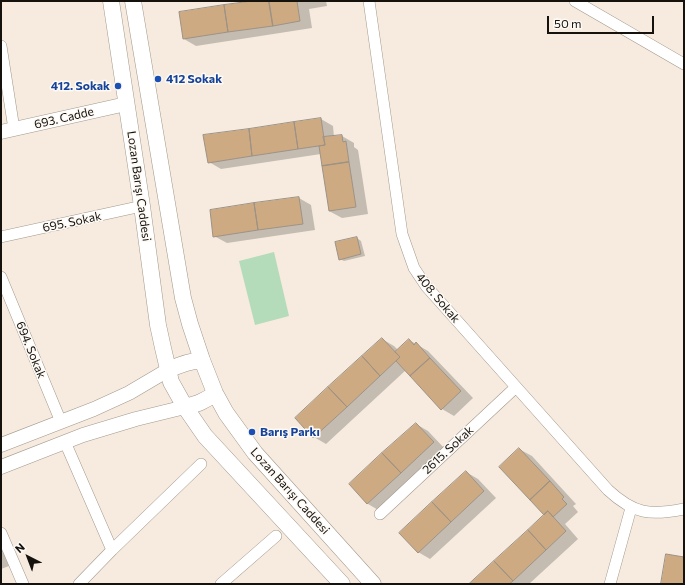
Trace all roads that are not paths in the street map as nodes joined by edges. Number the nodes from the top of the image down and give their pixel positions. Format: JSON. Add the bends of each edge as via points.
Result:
{"nodes":[{"id":1,"x":111,"y":1,"type":"edge"},
{"id":2,"x":133,"y":1,"type":"edge"},
{"id":3,"x":369,"y":1,"type":"edge"},
{"id":4,"x":575,"y":1,"type":"edge"},
{"id":5,"x":1,"y":46,"type":"edge"},
{"id":6,"x":684,"y":64,"type":"edge"},
{"id":7,"x":126,"y":104,"type":"junction"},
{"id":8,"x":8,"y":130,"type":"edge"},
{"id":9,"x":142,"y":206,"type":"junction"},
{"id":10,"x":1,"y":237,"type":"edge"},
{"id":11,"x":1,"y":278,"type":"edge"},
{"id":12,"x":202,"y":360,"type":"junction"},
{"id":13,"x":168,"y":370,"type":"junction"},
{"id":14,"x":516,"y":387,"type":"junction"},
{"id":15,"x":215,"y":393,"type":"junction"},
{"id":16,"x":185,"y":407,"type":"junction"},
{"id":17,"x":60,"y":422,"type":"junction"},
{"id":18,"x":65,"y":442,"type":"junction"},
{"id":19,"x":1,"y":445,"type":"edge"},
{"id":20,"x":201,"y":464,"type":"dead end"},
{"id":21,"x":1,"y":467,"type":"edge"},
{"id":22,"x":631,"y":508,"type":"junction"},
{"id":23,"x":684,"y":509,"type":"edge"},
{"id":24,"x":380,"y":514,"type":"dead end"},
{"id":25,"x":1,"y":533,"type":"edge"},
{"id":26,"x":276,"y":536,"type":"dead end"},
{"id":27,"x":112,"y":550,"type":"junction"},
{"id":28,"x":23,"y":584,"type":"edge"},
{"id":29,"x":79,"y":584,"type":"edge"},
{"id":30,"x":221,"y":584,"type":"edge"},
{"id":31,"x":342,"y":584,"type":"edge"},
{"id":32,"x":373,"y":584,"type":"edge"},
{"id":33,"x":610,"y":584,"type":"edge"}],
"edges":[{"from":1,"to":7,"type":"main road","name":"Lozan Barışı Caddesi"},
{"from":2,"to":12,"type":"main road","name":"Lozan Barışı Caddesi","via":[[183,298]]},
{"from":3,"to":14,"type":"street","name":"408. Sokak","via":[[402,234],[407,252],[426,286]]},
{"from":4,"to":6,"type":"street"},
{"from":5,"to":8,"type":"street"},
{"from":7,"to":8,"type":"street","name":"693. Cadde"},
{"from":7,"to":9,"type":"main road","name":"Lozan Barışı Caddesi"},
{"from":9,"to":10,"type":"street","name":"695. Sokak"},
{"from":9,"to":13,"type":"main road","name":"Lozan Barışı Caddesi","via":[[158,324]]},
{"from":11,"to":17,"type":"street","name":"694. Sokak"},
{"from":12,"to":13,"type":"main road","via":[[181,364]]},
{"from":12,"to":15,"type":"main road","name":"Lozan Barışı Caddesi"},
{"from":13,"to":16,"type":"main road","name":"Lozan Barışı Caddesi"},
{"from":13,"to":17,"type":"street","via":[[128,393]]},
{"from":14,"to":22,"type":"street","name":"408. Sokak","via":[[608,490]]},
{"from":14,"to":24,"type":"street","name":"2615. Sokak"},
{"from":15,"to":16,"type":"main road","via":[[195,405]]},
{"from":15,"to":32,"type":"main road","name":"Lozan Barışı Caddesi","via":[[255,453]]},
{"from":16,"to":18,"type":"street","via":[[136,419]]},
{"from":16,"to":31,"type":"main road","name":"Lozan Barışı Caddesi","via":[[205,436]]},
{"from":17,"to":19,"type":"street"},
{"from":18,"to":21,"type":"street"},
{"from":18,"to":27,"type":"street"},
{"from":20,"to":27,"type":"street"},
{"from":22,"to":23,"type":"street","via":[[666,513]]},
{"from":22,"to":33,"type":"street"},
{"from":25,"to":28,"type":"street"},
{"from":26,"to":30,"type":"street"},
{"from":27,"to":29,"type":"street"}]}
